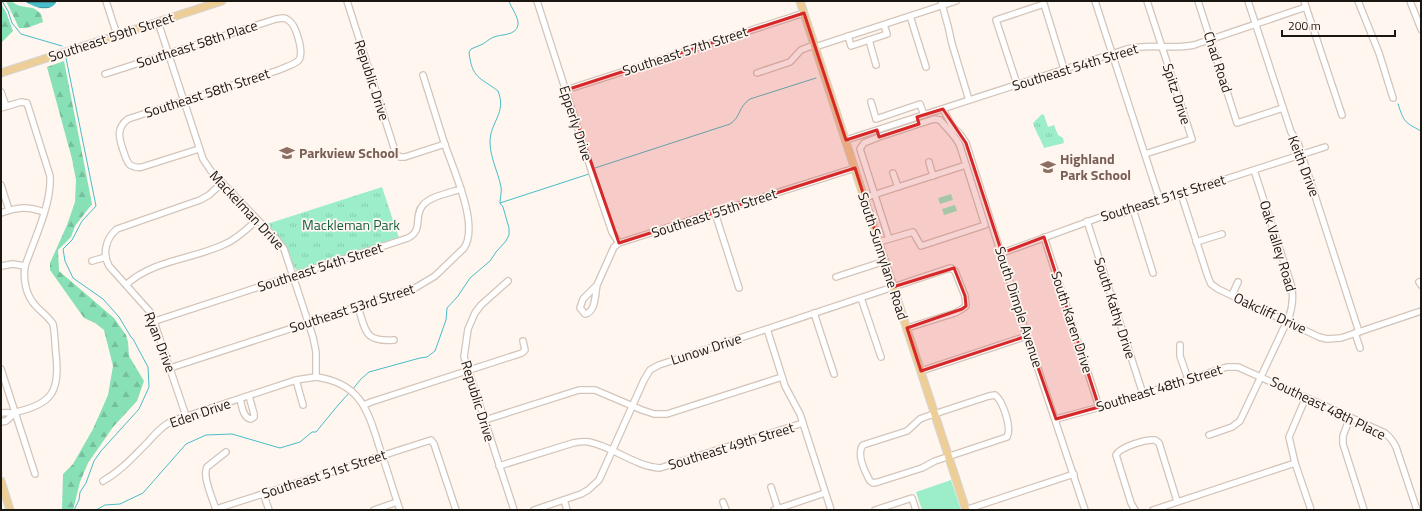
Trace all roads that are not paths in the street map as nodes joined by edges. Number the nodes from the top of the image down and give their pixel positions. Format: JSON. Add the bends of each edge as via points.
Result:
{"nodes":[{"id":1,"x":106,"y":1,"type":"edge"},
{"id":2,"x":222,"y":1,"type":"edge"},
{"id":3,"x":348,"y":1,"type":"edge"},
{"id":4,"x":537,"y":1,"type":"edge"},
{"id":5,"x":800,"y":1,"type":"edge"},
{"id":6,"x":956,"y":1,"type":"edge"},
{"id":7,"x":1095,"y":1,"type":"edge"},
{"id":8,"x":1147,"y":1,"type":"edge"},
{"id":9,"x":1198,"y":1,"type":"edge"},
{"id":10,"x":1248,"y":1,"type":"edge"},
{"id":11,"x":1358,"y":1,"type":"edge"},
{"id":12,"x":1410,"y":1,"type":"edge"},
{"id":13,"x":942,"y":3,"type":"edge"},
{"id":14,"x":1305,"y":4,"type":"edge"},
{"id":15,"x":804,"y":13,"type":"junction"},
{"id":16,"x":910,"y":16,"type":"junction"},
{"id":17,"x":158,"y":22,"type":"junction"},
{"id":18,"x":1256,"y":24,"type":"junction"},
{"id":19,"x":884,"y":25,"type":"junction"},
{"id":20,"x":1421,"y":30,"type":"edge"},
{"id":21,"x":117,"y":35,"type":"junction"},
{"id":22,"x":848,"y":36,"type":"junction"},
{"id":23,"x":869,"y":40,"type":"junction"},
{"id":24,"x":1211,"y":40,"type":"junction"},
{"id":25,"x":815,"y":46,"type":"junction"},
{"id":26,"x":1162,"y":47,"type":"junction"},
{"id":27,"x":168,"y":54,"type":"junction"},
{"id":28,"x":1112,"y":54,"type":"junction"},
{"id":29,"x":300,"y":58,"type":"joint"},
{"id":30,"x":876,"y":65,"type":"dead end"},
{"id":31,"x":926,"y":67,"type":"dead end"},
{"id":32,"x":1064,"y":69,"type":"junction"},
{"id":33,"x":1,"y":73,"type":"edge"},
{"id":34,"x":757,"y":73,"type":"dead end"},
{"id":35,"x":105,"y":74,"type":"dead end"},
{"id":36,"x":423,"y":75,"type":"dead end"},
{"id":37,"x":1017,"y":84,"type":"junction"},
{"id":38,"x":566,"y":90,"type":"junction"},
{"id":39,"x":1,"y":92,"type":"edge"},
{"id":40,"x":1393,"y":98,"type":"dead end"},
{"id":41,"x":969,"y":100,"type":"junction"},
{"id":42,"x":183,"y":101,"type":"junction"},
{"id":43,"x":871,"y":102,"type":"dead end"},
{"id":44,"x":3,"y":107,"type":"edge"},
{"id":45,"x":1283,"y":108,"type":"junction"},
{"id":46,"x":943,"y":109,"type":"junction"},
{"id":47,"x":924,"y":115,"type":"junction"},
{"id":48,"x":1342,"y":115,"type":"dead end"},
{"id":49,"x":917,"y":117,"type":"junction"},
{"id":50,"x":876,"y":119,"type":"junction"},
{"id":51,"x":919,"y":124,"type":"junction"},
{"id":52,"x":879,"y":129,"type":"junction"},
{"id":53,"x":879,"y":137,"type":"junction"},
{"id":54,"x":846,"y":140,"type":"junction"},
{"id":55,"x":445,"y":144,"type":"junction"},
{"id":56,"x":1325,"y":147,"type":"dead end"},
{"id":57,"x":199,"y":149,"type":"junction"},
{"id":58,"x":1145,"y":154,"type":"junction"},
{"id":59,"x":1302,"y":155,"type":"junction"},
{"id":60,"x":929,"y":162,"type":"dead end"},
{"id":61,"x":966,"y":165,"type":"junction"},
{"id":62,"x":855,"y":168,"type":"junction"},
{"id":63,"x":1254,"y":170,"type":"junction"},
{"id":64,"x":893,"y":173,"type":"dead end"},
{"id":65,"x":933,"y":176,"type":"junction"},
{"id":66,"x":222,"y":183,"type":"junction"},
{"id":67,"x":1,"y":185,"type":"edge"},
{"id":68,"x":898,"y":187,"type":"junction"},
{"id":69,"x":461,"y":189,"type":"junction"},
{"id":70,"x":874,"y":194,"type":"junction"},
{"id":71,"x":1180,"y":194,"type":"junction"},
{"id":72,"x":864,"y":198,"type":"junction"},
{"id":73,"x":1160,"y":201,"type":"junction"},
{"id":74,"x":9,"y":210,"type":"junction"},
{"id":75,"x":1133,"y":210,"type":"junction"},
{"id":76,"x":44,"y":212,"type":"junction"},
{"id":77,"x":1,"y":213,"type":"edge"},
{"id":78,"x":715,"y":213,"type":"junction"},
{"id":79,"x":256,"y":220,"type":"junction"},
{"id":80,"x":1087,"y":221,"type":"junction"},
{"id":81,"x":1222,"y":234,"type":"dead end"},
{"id":82,"x":1044,"y":237,"type":"junction"},
{"id":83,"x":889,"y":239,"type":"junction"},
{"id":84,"x":879,"y":242,"type":"junction"},
{"id":85,"x":1196,"y":242,"type":"junction"},
{"id":86,"x":619,"y":243,"type":"junction"},
{"id":87,"x":1002,"y":253,"type":"junction"},
{"id":88,"x":106,"y":257,"type":"junction"},
{"id":89,"x":92,"y":261,"type":"dead end"},
{"id":90,"x":885,"y":261,"type":"junction"},
{"id":91,"x":1,"y":266,"type":"edge"},
{"id":92,"x":25,"y":266,"type":"junction"},
{"id":93,"x":1153,"y":273,"type":"dead end"},
{"id":94,"x":293,"y":275,"type":"junction"},
{"id":95,"x":836,"y":277,"type":"dead end"},
{"id":96,"x":508,"y":281,"type":"dead end"},
{"id":97,"x":1238,"y":282,"type":"dead end"},
{"id":98,"x":126,"y":284,"type":"junction"},
{"id":99,"x":596,"y":285,"type":"junction"},
{"id":100,"x":893,"y":287,"type":"junction"},
{"id":101,"x":739,"y":288,"type":"dead end"},
{"id":102,"x":1232,"y":295,"type":"junction"},
{"id":103,"x":861,"y":298,"type":"junction"},
{"id":104,"x":358,"y":307,"type":"junction"},
{"id":105,"x":1421,"y":311,"type":"edge"},
{"id":106,"x":814,"y":313,"type":"junction"},
{"id":107,"x":155,"y":321,"type":"junction"},
{"id":108,"x":1286,"y":321,"type":"junction"},
{"id":109,"x":309,"y":322,"type":"junction"},
{"id":110,"x":907,"y":328,"type":"junction"},
{"id":111,"x":766,"y":329,"type":"junction"},
{"id":112,"x":1357,"y":333,"type":"junction"},
{"id":113,"x":1027,"y":336,"type":"junction"},
{"id":114,"x":394,"y":340,"type":"dead end"},
{"id":115,"x":522,"y":341,"type":"dead end"},
{"id":116,"x":1180,"y":345,"type":"dead end"},
{"id":117,"x":1360,"y":348,"type":"dead end"},
{"id":118,"x":881,"y":357,"type":"dead end"},
{"id":119,"x":170,"y":368,"type":"junction"},
{"id":120,"x":1,"y":369,"type":"edge"},
{"id":121,"x":468,"y":371,"type":"junction"},
{"id":122,"x":920,"y":371,"type":"junction"},
{"id":123,"x":834,"y":374,"type":"dead end"},
{"id":124,"x":1261,"y":376,"type":"junction"},
{"id":125,"x":316,"y":377,"type":"junction"},
{"id":126,"x":782,"y":377,"type":"junction"},
{"id":127,"x":296,"y":380,"type":"junction"},
{"id":128,"x":1188,"y":380,"type":"junction"},
{"id":129,"x":1143,"y":394,"type":"junction"},
{"id":130,"x":249,"y":396,"type":"junction"},
{"id":131,"x":1306,"y":397,"type":"junction"},
{"id":132,"x":240,"y":399,"type":"junction"},
{"id":133,"x":303,"y":405,"type":"dead end"},
{"id":134,"x":364,"y":406,"type":"junction"},
{"id":135,"x":633,"y":406,"type":"junction"},
{"id":136,"x":1099,"y":406,"type":"junction"},
{"id":137,"x":1,"y":413,"type":"edge"},
{"id":138,"x":15,"y":413,"type":"junction"},
{"id":139,"x":934,"y":414,"type":"junction"},
{"id":140,"x":186,"y":416,"type":"junction"},
{"id":141,"x":1350,"y":417,"type":"junction"},
{"id":142,"x":1056,"y":419,"type":"junction"},
{"id":143,"x":485,"y":420,"type":"junction"},
{"id":144,"x":1,"y":422,"type":"edge"},
{"id":145,"x":803,"y":423,"type":"junction"},
{"id":146,"x":1209,"y":435,"type":"dead end"},
{"id":147,"x":612,"y":451,"type":"junction"},
{"id":148,"x":226,"y":452,"type":"dead end"},
{"id":149,"x":382,"y":455,"type":"junction"},
{"id":150,"x":948,"y":457,"type":"junction"},
{"id":151,"x":1295,"y":463,"type":"junction"},
{"id":152,"x":499,"y":466,"type":"junction"},
{"id":153,"x":35,"y":474,"type":"dead end"},
{"id":154,"x":1074,"y":474,"type":"junction"},
{"id":155,"x":1,"y":481,"type":"edge"},
{"id":156,"x":103,"y":481,"type":"dead end"},
{"id":157,"x":771,"y":487,"type":"dead end"},
{"id":158,"x":825,"y":493,"type":"junction"},
{"id":159,"x":263,"y":494,"type":"junction"},
{"id":160,"x":564,"y":500,"type":"junction"},
{"id":161,"x":1177,"y":501,"type":"junction"},
{"id":162,"x":397,"y":502,"type":"junction"},
{"id":163,"x":723,"y":502,"type":"dead end"},
{"id":164,"x":216,"y":509,"type":"edge"},
{"id":165,"x":776,"y":509,"type":"edge"},
{"id":166,"x":10,"y":510,"type":"edge"},
{"id":167,"x":269,"y":510,"type":"edge"},
{"id":168,"x":374,"y":510,"type":"edge"},
{"id":169,"x":400,"y":510,"type":"edge"},
{"id":170,"x":456,"y":510,"type":"edge"},
{"id":171,"x":514,"y":510,"type":"edge"},
{"id":172,"x":534,"y":510,"type":"edge"},
{"id":173,"x":567,"y":510,"type":"edge"},
{"id":174,"x":726,"y":510,"type":"edge"},
{"id":175,"x":831,"y":510,"type":"edge"},
{"id":176,"x":875,"y":510,"type":"edge"},
{"id":177,"x":916,"y":510,"type":"edge"},
{"id":178,"x":966,"y":510,"type":"edge"},
{"id":179,"x":1085,"y":510,"type":"edge"},
{"id":180,"x":1135,"y":510,"type":"edge"},
{"id":181,"x":1153,"y":510,"type":"edge"},
{"id":182,"x":1311,"y":510,"type":"edge"},
{"id":183,"x":1364,"y":510,"type":"edge"},
{"id":184,"x":1417,"y":510,"type":"edge"}],
"edges":[{"from":1,"to":21,"type":"street"},
{"from":2,"to":17,"type":"main road","name":"Southeast 59th Street"},
{"from":3,"to":55,"type":"street","name":"Republic Drive","via":[[396,154],[405,157]]},
{"from":4,"to":38,"type":"street","name":"Epperly Drive"},
{"from":5,"to":15,"type":"main road","name":"South Sunnylane Road"},
{"from":6,"to":13,"type":"street"},
{"from":7,"to":28,"type":"street"},
{"from":8,"to":26,"type":"street","name":"Spitz Drive"},
{"from":9,"to":24,"type":"street","name":"Chad Road"},
{"from":10,"to":18,"type":"street","name":"Keith Drive"},
{"from":11,"to":40,"type":"street","via":[[1379,53]]},
{"from":12,"to":20,"type":"street"},
{"from":13,"to":16,"type":"street"},
{"from":13,"to":41,"type":"street"},
{"from":14,"to":18,"type":"street","name":"Southeast 54th Street"},
{"from":14,"to":48,"type":"street"},
{"from":15,"to":25,"type":"main road","name":"South Sunnylane Road"},
{"from":15,"to":38,"type":"street","name":"Southeast 57th Street"},
{"from":16,"to":19,"type":"street"},
{"from":16,"to":31,"type":"street"},
{"from":17,"to":21,"type":"main road","name":"Southeast 59th Street"},
{"from":17,"to":27,"type":"street","name":"Mackelman Drive"},
{"from":18,"to":24,"type":"street","name":"Southeast 54th Street"},
{"from":18,"to":45,"type":"street","name":"Keith Drive"},
{"from":19,"to":22,"type":"street"},
{"from":19,"to":23,"type":"street","via":[[887,34]]},
{"from":21,"to":33,"type":"main road","name":"Southeast 59th Street"},
{"from":22,"to":23,"type":"street","via":[[851,46]]},
{"from":22,"to":25,"type":"street"},
{"from":23,"to":30,"type":"street"},
{"from":24,"to":26,"type":"street","name":"Southeast 54th Street","via":[[1188,46]]},
{"from":24,"to":45,"type":"street","name":"Chad Road","via":[[1237,123]]},
{"from":25,"to":34,"type":"street","via":[[801,50],[790,62]]},
{"from":25,"to":54,"type":"main road","name":"South Sunnylane Road"},
{"from":26,"to":28,"type":"street","name":"Southeast 54th Street","via":[[1137,47]]},
{"from":26,"to":58,"type":"street","name":"Spitz Drive","via":[[1192,139]]},
{"from":27,"to":29,"type":"street","name":"Southeast 58th Place","via":[[276,18],[284,18],[293,24],[300,48]]},
{"from":27,"to":35,"type":"street","name":"Southeast 58th Place"},
{"from":27,"to":42,"type":"street","name":"Mackelman Drive"},
{"from":28,"to":32,"type":"street","name":"Southeast 54th Street"},
{"from":28,"to":58,"type":"street"},
{"from":29,"to":42,"type":"street","name":"Southeast 58th Street","via":[[290,66]]},
{"from":32,"to":37,"type":"street","name":"Southeast 54th Street"},
{"from":32,"to":37,"type":"street","via":[[1044,4],[996,20]]},
{"from":36,"to":55,"type":"street","name":"Southeast 53rd Street"},
{"from":37,"to":41,"type":"street","name":"Southeast 54th Street"},
{"from":38,"to":86,"type":"street","name":"Epperly Drive","via":[[610,225]]},
{"from":39,"to":44,"type":"street"},
{"from":41,"to":46,"type":"street","name":"Southeast 54th Street"},
{"from":42,"to":57,"type":"street","name":"Mackelman Drive"},
{"from":42,"to":57,"type":"street","name":"Southeast 58th Street","via":[[128,119],[120,126],[119,137],[126,159],[130,165],[137,168]]},
{"from":43,"to":50,"type":"street"},
{"from":44,"to":76,"type":"street","via":[[21,102],[28,106],[50,176],[50,193]]},
{"from":45,"to":59,"type":"street","name":"Keith Drive"},
{"from":46,"to":47,"type":"street","name":"Southeast 54th Street"},
{"from":46,"to":87,"type":"street","name":"South Dimple Avenue","via":[[952,126],[966,143]]},
{"from":47,"to":49,"type":"street","name":"Southeast 54th Street"},
{"from":47,"to":50,"type":"street","via":[[920,104]]},
{"from":49,"to":51,"type":"street"},
{"from":49,"to":52,"type":"street","name":"Southeast 54th Street"},
{"from":50,"to":52,"type":"street"},
{"from":51,"to":53,"type":"street"},
{"from":51,"to":61,"type":"street","via":[[934,119],[940,120],[958,141]]},
{"from":52,"to":53,"type":"street"},
{"from":52,"to":54,"type":"street","name":"Southeast 54th Street"},
{"from":53,"to":70,"type":"street","via":[[864,143],[860,149]]},
{"from":54,"to":62,"type":"main road","name":"South Sunnylane Road"},
{"from":55,"to":69,"type":"street","name":"Southeast 53rd Street"},
{"from":56,"to":59,"type":"street","name":"Southeast 51st Street"},
{"from":57,"to":66,"type":"street","name":"Mackelman Drive","via":[[207,166]]},
{"from":58,"to":73,"type":"street"},
{"from":59,"to":63,"type":"street","name":"Southeast 51st Street"},
{"from":59,"to":112,"type":"street","name":"Keith Drive"},
{"from":60,"to":65,"type":"street"},
{"from":61,"to":65,"type":"street"},
{"from":61,"to":83,"type":"street","via":[[985,225],[921,246],[913,232]]},
{"from":62,"to":72,"type":"main road","name":"South Sunnylane Road"},
{"from":62,"to":78,"type":"street","name":"Southeast 55th Street"},
{"from":63,"to":71,"type":"street","name":"Southeast 51st Street"},
{"from":63,"to":108,"type":"street","name":"Oak Valley Road","via":[[1292,288],[1293,304]]},
{"from":64,"to":68,"type":"street"},
{"from":65,"to":68,"type":"street"},
{"from":66,"to":79,"type":"street","name":"Mackelman Drive"},
{"from":66,"to":88,"type":"street","via":[[200,200],[117,229],[108,241]]},
{"from":67,"to":74,"type":"street"},
{"from":68,"to":70,"type":"street"},
{"from":69,"to":94,"type":"street","name":"Southeast 54th Street","via":[[424,204],[419,212],[417,230],[411,236]]},
{"from":69,"to":104,"type":"street","name":"Southeast 53rd Street","via":[[469,229],[464,248],[444,269],[421,285]]},
{"from":70,"to":72,"type":"street"},
{"from":70,"to":83,"type":"street"},
{"from":71,"to":73,"type":"street","name":"Southeast 51st Street"},
{"from":71,"to":85,"type":"street","name":"Oakcliff Drive"},
{"from":72,"to":84,"type":"main road","name":"South Sunnylane Road"},
{"from":73,"to":75,"type":"street","name":"Southeast 51st Street"},
{"from":74,"to":76,"type":"street","via":[[24,208]]},
{"from":74,"to":77,"type":"street"},
{"from":75,"to":80,"type":"street","name":"Southeast 51st Street"},
{"from":75,"to":93,"type":"street"},
{"from":76,"to":92,"type":"street"},
{"from":78,"to":86,"type":"street","name":"Southeast 55th Street"},
{"from":78,"to":101,"type":"street"},
{"from":79,"to":94,"type":"street","name":"Mackelman Drive","via":[[284,249]]},
{"from":79,"to":98,"type":"street","via":[[226,244],[151,269]]},
{"from":80,"to":82,"type":"street","name":"Southeast 51st Street"},
{"from":80,"to":129,"type":"street","name":"South Kathy Drive"},
{"from":81,"to":85,"type":"street"},
{"from":82,"to":87,"type":"street","name":"Southeast 51st Street"},
{"from":82,"to":136,"type":"street","name":"South Karen Drive"},
{"from":83,"to":84,"type":"street"},
{"from":84,"to":90,"type":"main road","name":"South Sunnylane Road"},
{"from":85,"to":102,"type":"street","name":"Oakcliff Drive","via":[[1209,281],[1218,289]]},
{"from":86,"to":99,"type":"street","via":[[614,247]]},
{"from":87,"to":113,"type":"street","name":"South Dimple Avenue"},
{"from":88,"to":89,"type":"street"},
{"from":88,"to":98,"type":"street","name":"Ryan Drive","via":[[109,266]]},
{"from":90,"to":95,"type":"street"},
{"from":90,"to":100,"type":"main road","name":"South Sunnylane Road"},
{"from":91,"to":92,"type":"street"},
{"from":92,"to":138,"type":"street","via":[[29,296],[49,318],[53,327],[58,375],[55,389],[44,402]]},
{"from":94,"to":107,"type":"street","name":"Southeast 54th Street"},
{"from":94,"to":109,"type":"street","name":"Mackelman Drive"},
{"from":96,"to":121,"type":"street","name":"Republic Drive","via":[[481,305],[471,320],[464,349]]},
{"from":97,"to":102,"type":"street"},
{"from":98,"to":107,"type":"street","name":"Ryan Drive","via":[[149,308]]},
{"from":99,"to":99,"type":"street","via":[[581,302],[580,308],[585,314],[592,309]]},
{"from":100,"to":103,"type":"street","name":"Lunow Drive"},
{"from":100,"to":110,"type":"main road","name":"South Sunnylane Road"},
{"from":100,"to":110,"type":"street","name":"Lunow Drive","via":[[951,268],[955,271],[965,296],[966,306],[962,310]]},
{"from":102,"to":108,"type":"street","name":"Oakcliff Drive"},
{"from":103,"to":106,"type":"street","name":"Lunow Drive"},
{"from":103,"to":118,"type":"street"},
{"from":104,"to":109,"type":"street","name":"Southeast 53rd Street"},
{"from":104,"to":114,"type":"street","via":[[369,336],[374,339]]},
{"from":105,"to":112,"type":"street","name":"Oakcliff Drive"},
{"from":106,"to":111,"type":"street","name":"Lunow Drive"},
{"from":106,"to":123,"type":"street"},
{"from":107,"to":119,"type":"street","name":"Ryan Drive"},
{"from":108,"to":112,"type":"street","name":"Oakcliff Drive","via":[[1328,339]]},
{"from":108,"to":124,"type":"street","name":"Oak Valley Road"},
{"from":109,"to":119,"type":"street","name":"Southeast 53rd Street"},
{"from":109,"to":125,"type":"street","name":"Mackelman Drive","via":[[316,352]]},
{"from":110,"to":122,"type":"main road","name":"South Sunnylane Road"},
{"from":111,"to":126,"type":"street"},
{"from":111,"to":135,"type":"street","name":"Lunow Drive","via":[[658,364],[646,375]]},
{"from":112,"to":117,"type":"street","name":"Keith Drive"},
{"from":113,"to":122,"type":"street"},
{"from":113,"to":142,"type":"street","name":"South Dimple Avenue"},
{"from":115,"to":121,"type":"street","via":[[525,350],[522,353]]},
{"from":116,"to":128,"type":"street","via":[[1180,356]]},
{"from":119,"to":140,"type":"street","name":"Ryan Drive"},
{"from":120,"to":138,"type":"street"},
{"from":121,"to":134,"type":"street"},
{"from":121,"to":143,"type":"street","name":"Republic Drive"},
{"from":122,"to":139,"type":"main road","name":"South Sunnylane Road"},
{"from":124,"to":128,"type":"street","name":"Southeast 48th Street","via":[[1231,366]]},
{"from":124,"to":131,"type":"street","name":"Southeast 48th Place"},
{"from":124,"to":146,"type":"street","name":"Oak Valley Road","via":[[1240,421],[1232,427]]},
{"from":125,"to":127,"type":"street","name":"Eden Drive"},
{"from":125,"to":134,"type":"street","via":[[335,382],[352,392]]},
{"from":126,"to":135,"type":"street","via":[[667,414],[654,414]]},
{"from":126,"to":145,"type":"street"},
{"from":127,"to":130,"type":"street","name":"Eden Drive"},
{"from":127,"to":133,"type":"street"},
{"from":128,"to":129,"type":"street","name":"Southeast 48th Street"},
{"from":129,"to":136,"type":"street","name":"Southeast 48th Street"},
{"from":130,"to":132,"type":"street","name":"Eden Drive"},
{"from":130,"to":132,"type":"street","via":[[254,414],[251,419],[245,416]]},
{"from":131,"to":141,"type":"street","name":"Southeast 48th Place"},
{"from":131,"to":151,"type":"street","via":[[1289,437]]},
{"from":132,"to":140,"type":"street","name":"Eden Drive"},
{"from":134,"to":149,"type":"street"},
{"from":135,"to":143,"type":"street","via":[[596,390],[579,390]]},
{"from":135,"to":147,"type":"street","name":"Lunow Drive"},
{"from":136,"to":142,"type":"street","name":"Southeast 48th Street"},
{"from":137,"to":138,"type":"street"},
{"from":138,"to":144,"type":"street"},
{"from":138,"to":153,"type":"street"},
{"from":139,"to":150,"type":"main road","name":"South Sunnylane Road"},
{"from":139,"to":150,"type":"street","via":[[989,396],[995,395],[1001,402],[1010,432],[1007,437]]},
{"from":139,"to":150,"type":"street","via":[[920,419],[907,431],[863,445],[860,453],[864,467],[873,483]]},
{"from":140,"to":156,"type":"street","name":"Eden Drive","via":[[162,427],[123,467]]},
{"from":141,"to":183,"type":"street","via":[[1342,444]]},
{"from":141,"to":184,"type":"street","name":"Southeast 48th Place","via":[[1384,432],[1394,441]]},
{"from":142,"to":154,"type":"street","name":"South Dimple Avenue"},
{"from":143,"to":152,"type":"street","name":"Republic Drive"},
{"from":145,"to":147,"type":"street","name":"Southeast 49th Street","via":[[660,468],[644,465]]},
{"from":145,"to":158,"type":"street"},
{"from":147,"to":152,"type":"street","name":"Southeast 49th Street","via":[[588,442],[578,442]]},
{"from":147,"to":160,"type":"street","name":"Lunow Drive","via":[[594,486]]},
{"from":148,"to":164,"type":"street","via":[[206,470]]},
{"from":149,"to":159,"type":"street","name":"Southeast 51st Street"},
{"from":149,"to":162,"type":"street"},
{"from":149,"to":170,"type":"street","name":"Southeast 51st Street","via":[[432,440]]},
{"from":150,"to":178,"type":"main road","name":"South Sunnylane Road"},
{"from":151,"to":161,"type":"street"},
{"from":151,"to":182,"type":"street"},
{"from":152,"to":171,"type":"street","name":"Republic Drive"},
{"from":154,"to":178,"type":"street"},
{"from":154,"to":179,"type":"street","name":"South Dimple Avenue"},
{"from":155,"to":166,"type":"main road"},
{"from":157,"to":165,"type":"street"},
{"from":158,"to":165,"type":"street"},
{"from":158,"to":175,"type":"street"},
{"from":159,"to":164,"type":"street","name":"Southeast 51st Street"},
{"from":159,"to":167,"type":"street"},
{"from":160,"to":172,"type":"street","name":"Lunow Drive"},
{"from":160,"to":173,"type":"street"},
{"from":161,"to":180,"type":"street","via":[[1160,446],[1157,441],[1150,440],[1122,449],[1116,455]]},
{"from":161,"to":181,"type":"street"},
{"from":162,"to":168,"type":"street"},
{"from":162,"to":169,"type":"street"},
{"from":163,"to":174,"type":"street"},
{"from":176,"to":177,"type":"street","via":[[912,498]]}]}
